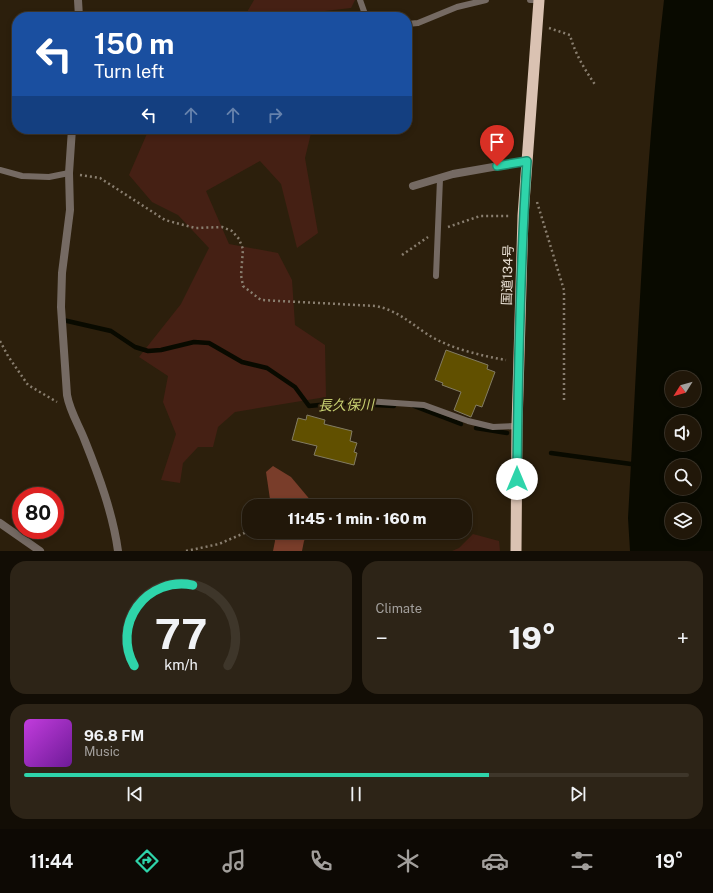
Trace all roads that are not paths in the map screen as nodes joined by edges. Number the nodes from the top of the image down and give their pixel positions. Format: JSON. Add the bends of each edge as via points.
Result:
{"nodes":[{"id":1,"x":78,"y":0,"type":"edge"},
{"id":2,"x":360,"y":0,"type":"edge"},
{"id":3,"x":486,"y":0,"type":"edge"},
{"id":4,"x":530,"y":0,"type":"edge"},
{"id":5,"x":539,"y":0,"type":"edge"},
{"id":6,"x":79,"y":12,"type":"edge"},
{"id":7,"x":364,"y":12,"type":"edge"},
{"id":8,"x":412,"y":24,"type":"edge"},
{"id":9,"x":72,"y":134,"type":"edge"},
{"id":10,"x":527,"y":161,"type":"junction"},
{"id":11,"x":0,"y":170,"type":"edge"},
{"id":12,"x":69,"y":173,"type":"junction"},
{"id":13,"x":440,"y":179,"type":"junction"},
{"id":14,"x":413,"y":186,"type":"dead end"},
{"id":15,"x":436,"y":276,"type":"dead end"},
{"id":16,"x":352,"y":400,"type":"dead end"},
{"id":17,"x":517,"y":426,"type":"junction"},
{"id":18,"x":0,"y":523,"type":"edge"},
{"id":19,"x":40,"y":551,"type":"edge"},
{"id":20,"x":118,"y":551,"type":"edge"},
{"id":21,"x":516,"y":551,"type":"edge"}],
"edges":[{"from":1,"to":6,"type":"street"},
{"from":2,"to":7,"type":"lane"},
{"from":3,"to":8,"type":"lane","via":[[457,7]]},
{"from":4,"to":5,"type":"lane"},
{"from":5,"to":10,"type":"highway","name":"国道134号"},
{"from":9,"to":12,"type":"street"},
{"from":10,"to":13,"type":"street"},
{"from":10,"to":17,"type":"highway","name":"国道134号"},
{"from":11,"to":12,"type":"lane","via":[[22,176],[49,177]]},
{"from":12,"to":20,"type":"street","via":[[70,210],[62,273],[61,307],[70,409],[85,439],[104,494]]},
{"from":13,"to":14,"type":"street"},
{"from":13,"to":15,"type":"lane"},
{"from":16,"to":17,"type":"lane","via":[[424,404],[468,421],[493,427]]},
{"from":17,"to":21,"type":"highway","name":"国道134号"},
{"from":18,"to":19,"type":"street"}]}
